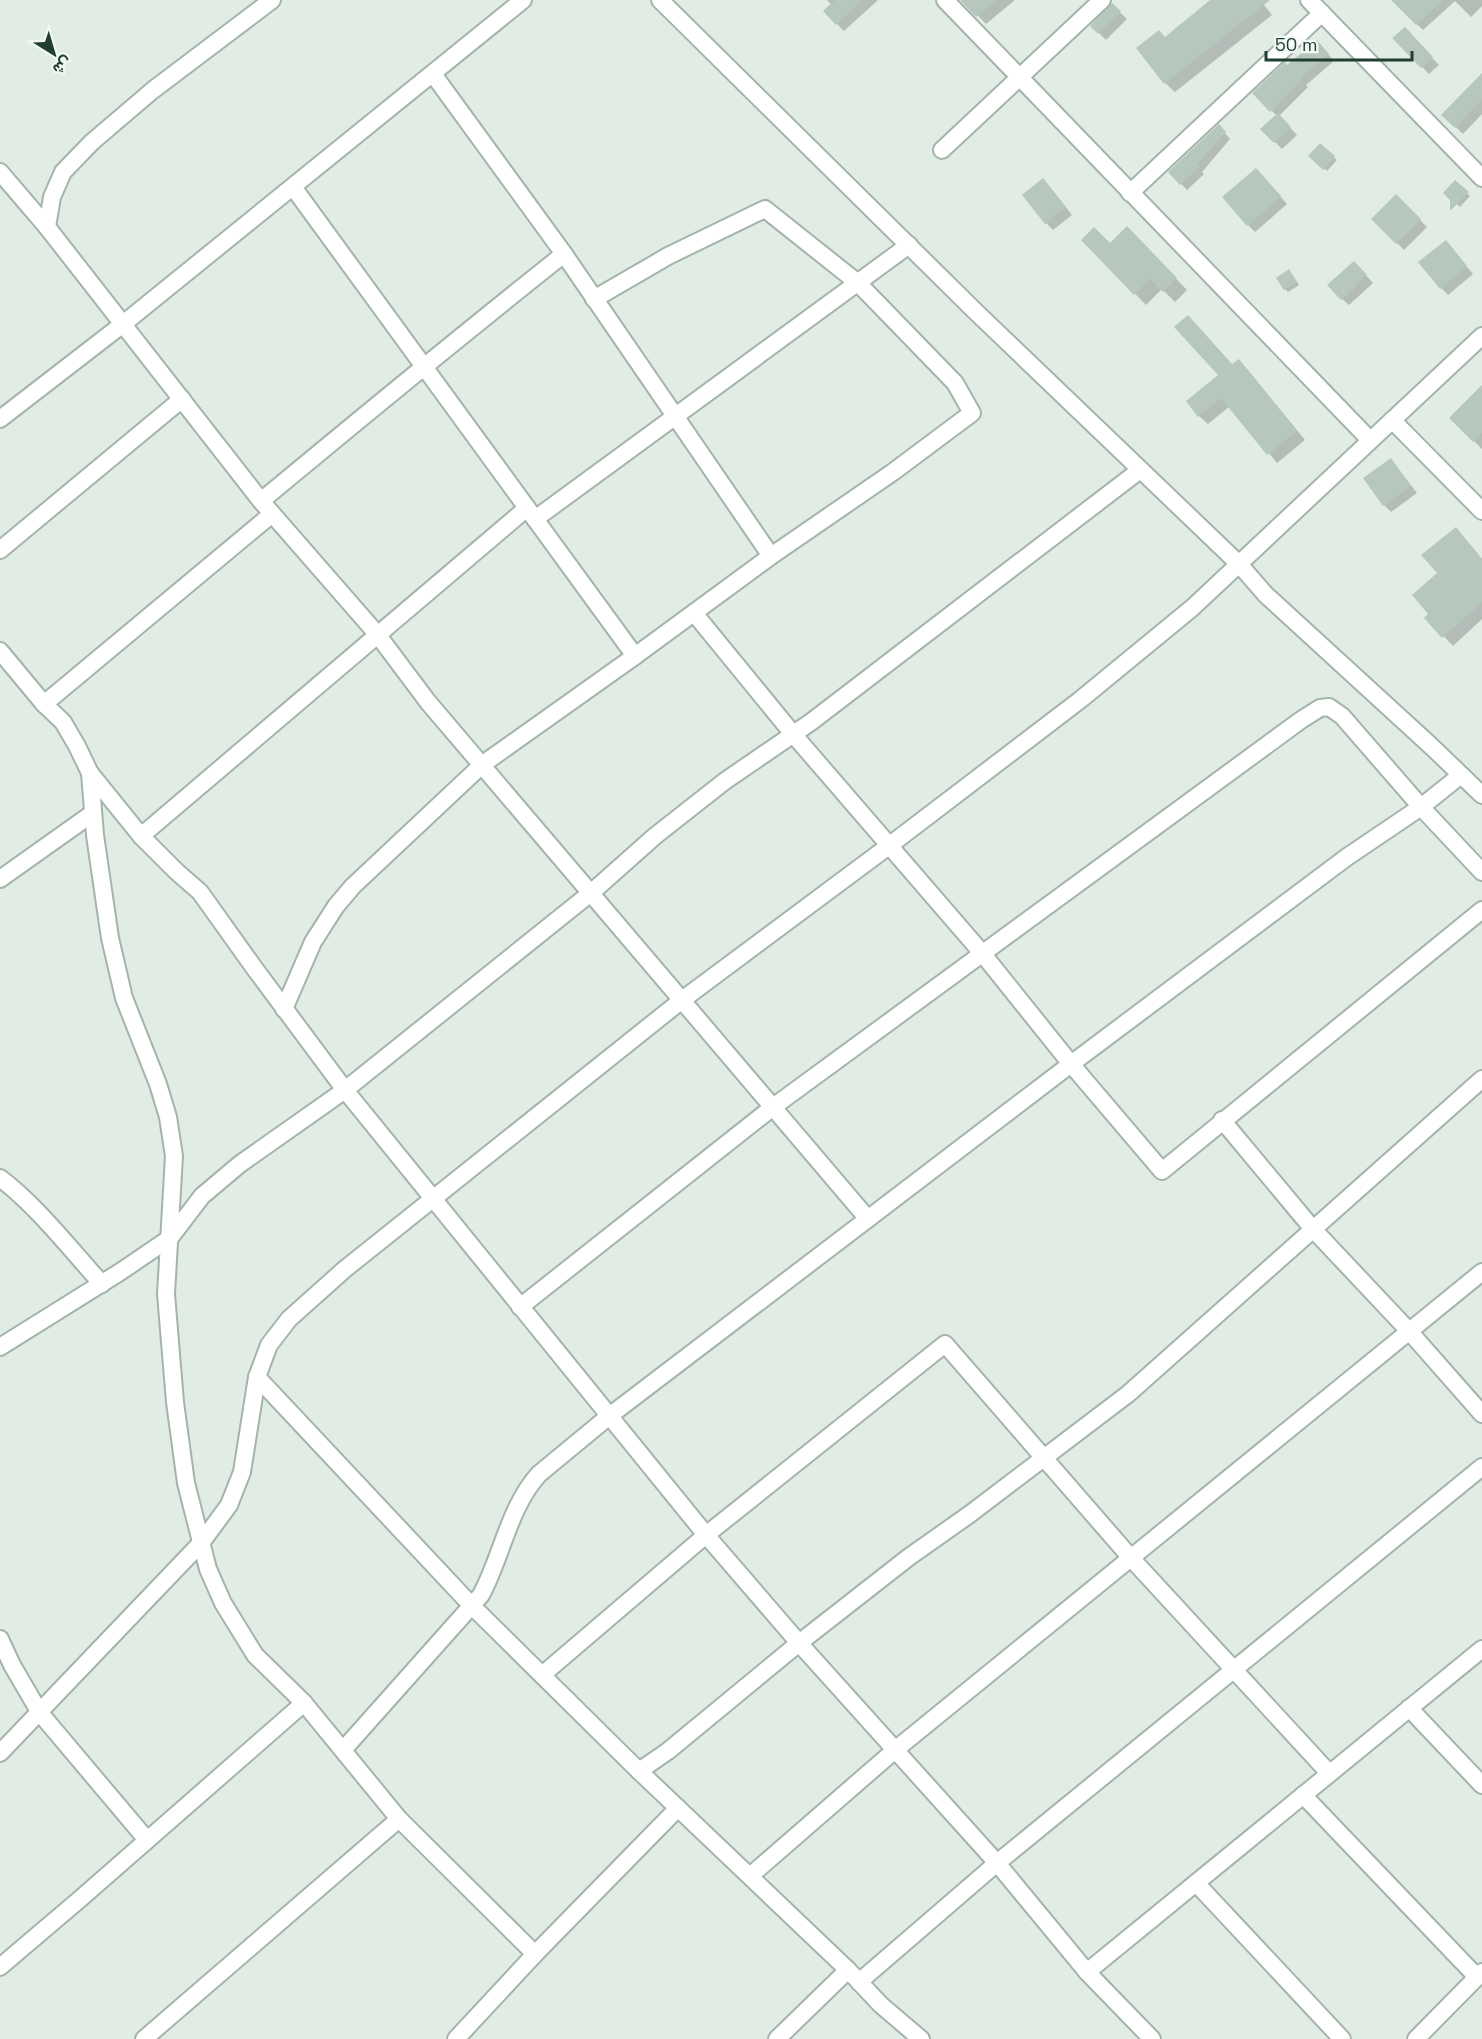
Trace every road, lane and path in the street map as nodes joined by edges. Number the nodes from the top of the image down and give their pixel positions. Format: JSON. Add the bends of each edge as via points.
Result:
{"nodes":[{"id":1,"x":272,"y":0,"type":"edge"},
{"id":2,"x":523,"y":0,"type":"edge"},
{"id":3,"x":660,"y":0,"type":"edge"},
{"id":4,"x":945,"y":0,"type":"edge"},
{"id":5,"x":1102,"y":0,"type":"edge"},
{"id":6,"x":1309,"y":0,"type":"edge"},
{"id":7,"x":1322,"y":14,"type":"junction"},
{"id":8,"x":433,"y":74,"type":"junction"},
{"id":9,"x":1019,"y":78,"type":"junction"},
{"id":10,"x":942,"y":150,"type":"dead end"},
{"id":11,"x":0,"y":172,"type":"edge"},
{"id":12,"x":1482,"y":178,"type":"edge"},
{"id":13,"x":293,"y":187,"type":"junction"},
{"id":14,"x":1130,"y":193,"type":"junction"},
{"id":15,"x":47,"y":227,"type":"junction"},
{"id":16,"x":909,"y":245,"type":"junction"},
{"id":17,"x":564,"y":255,"type":"junction"},
{"id":18,"x":858,"y":282,"type":"junction"},
{"id":19,"x":594,"y":299,"type":"junction"},
{"id":20,"x":123,"y":324,"type":"junction"},
{"id":21,"x":1482,"y":336,"type":"edge"},
{"id":22,"x":423,"y":366,"type":"junction"},
{"id":23,"x":182,"y":399,"type":"junction"},
{"id":24,"x":675,"y":417,"type":"junction"},
{"id":25,"x":0,"y":419,"type":"edge"},
{"id":26,"x":1392,"y":420,"type":"junction"},
{"id":27,"x":1370,"y":440,"type":"junction"},
{"id":28,"x":1140,"y":470,"type":"junction"},
{"id":29,"x":261,"y":501,"type":"junction"},
{"id":30,"x":1482,"y":511,"type":"edge"},
{"id":31,"x":272,"y":514,"type":"junction"},
{"id":32,"x":531,"y":514,"type":"junction"},
{"id":33,"x":0,"y":550,"type":"edge"},
{"id":34,"x":771,"y":556,"type":"junction"},
{"id":35,"x":1239,"y":564,"type":"junction"},
{"id":36,"x":694,"y":613,"type":"junction"},
{"id":37,"x":377,"y":634,"type":"junction"},
{"id":38,"x":635,"y":656,"type":"junction"},
{"id":39,"x":3,"y":661,"type":"edge"},
{"id":40,"x":44,"y":704,"type":"junction"},
{"id":41,"x":794,"y":734,"type":"junction"},
{"id":42,"x":483,"y":764,"type":"junction"},
{"id":43,"x":90,"y":773,"type":"junction"},
{"id":44,"x":1461,"y":775,"type":"junction"},
{"id":45,"x":1480,"y":790,"type":"edge"},
{"id":46,"x":1421,"y":807,"type":"junction"},
{"id":47,"x":93,"y":813,"type":"junction"},
{"id":48,"x":141,"y":836,"type":"junction"},
{"id":49,"x":890,"y":845,"type":"junction"},
{"id":50,"x":1482,"y":872,"type":"edge"},
{"id":51,"x":0,"y":879,"type":"edge"},
{"id":52,"x":592,"y":892,"type":"junction"},
{"id":53,"x":1482,"y":910,"type":"edge"},
{"id":54,"x":982,"y":953,"type":"junction"},
{"id":55,"x":682,"y":1000,"type":"junction"},
{"id":56,"x":284,"y":1009,"type":"junction"},
{"id":57,"x":1071,"y":1064,"type":"junction"},
{"id":58,"x":1482,"y":1079,"type":"edge"},
{"id":59,"x":345,"y":1090,"type":"junction"},
{"id":60,"x":773,"y":1107,"type":"junction"},
{"id":61,"x":1222,"y":1120,"type":"junction"},
{"id":62,"x":0,"y":1178,"type":"edge"},
{"id":63,"x":434,"y":1198,"type":"junction"},
{"id":64,"x":868,"y":1219,"type":"junction"},
{"id":65,"x":1312,"y":1228,"type":"junction"},
{"id":66,"x":170,"y":1238,"type":"junction"},
{"id":67,"x":1482,"y":1272,"type":"edge"},
{"id":68,"x":102,"y":1284,"type":"junction"},
{"id":69,"x":520,"y":1307,"type":"junction"},
{"id":70,"x":1409,"y":1331,"type":"junction"},
{"id":71,"x":0,"y":1347,"type":"edge"},
{"id":72,"x":257,"y":1377,"type":"junction"},
{"id":73,"x":1482,"y":1414,"type":"edge"},
{"id":74,"x":608,"y":1417,"type":"junction"},
{"id":75,"x":1043,"y":1458,"type":"junction"},
{"id":76,"x":1482,"y":1467,"type":"edge"},
{"id":77,"x":706,"y":1535,"type":"junction"},
{"id":78,"x":201,"y":1544,"type":"junction"},
{"id":79,"x":1131,"y":1558,"type":"junction"},
{"id":80,"x":472,"y":1606,"type":"junction"},
{"id":81,"x":0,"y":1639,"type":"edge"},
{"id":82,"x":799,"y":1643,"type":"junction"},
{"id":83,"x":1482,"y":1649,"type":"edge"},
{"id":84,"x":1233,"y":1670,"type":"junction"},
{"id":85,"x":542,"y":1675,"type":"junction"},
{"id":86,"x":304,"y":1703,"type":"junction"},
{"id":87,"x":1409,"y":1708,"type":"junction"},
{"id":88,"x":40,"y":1713,"type":"junction"},
{"id":89,"x":343,"y":1750,"type":"junction"},
{"id":90,"x":895,"y":1750,"type":"junction"},
{"id":91,"x":0,"y":1753,"type":"edge"},
{"id":92,"x":639,"y":1772,"type":"junction"},
{"id":93,"x":1329,"y":1773,"type":"junction"},
{"id":94,"x":1482,"y":1785,"type":"edge"},
{"id":95,"x":1303,"y":1795,"type":"junction"},
{"id":96,"x":678,"y":1808,"type":"junction"},
{"id":97,"x":399,"y":1819,"type":"junction"},
{"id":98,"x":147,"y":1840,"type":"junction"},
{"id":99,"x":997,"y":1863,"type":"junction"},
{"id":100,"x":750,"y":1876,"type":"junction"},
{"id":101,"x":1196,"y":1883,"type":"junction"},
{"id":102,"x":535,"y":1954,"type":"junction"},
{"id":103,"x":0,"y":1967,"type":"edge"},
{"id":104,"x":1087,"y":1972,"type":"junction"},
{"id":105,"x":1479,"y":1975,"type":"edge"},
{"id":106,"x":853,"y":1976,"type":"junction"},
{"id":107,"x":144,"y":2039,"type":"edge"},
{"id":108,"x":456,"y":2039,"type":"edge"},
{"id":109,"x":777,"y":2039,"type":"edge"},
{"id":110,"x":921,"y":2039,"type":"edge"},
{"id":111,"x":1152,"y":2039,"type":"edge"},
{"id":112,"x":1342,"y":2039,"type":"edge"},
{"id":113,"x":1416,"y":2039,"type":"edge"}],
"edges":[{"from":1,"to":15,"type":"street","via":[[153,90],[92,142],[63,172],[52,197]]},
{"from":2,"to":8,"type":"street"},
{"from":3,"to":16,"type":"street"},
{"from":4,"to":9,"type":"street"},
{"from":5,"to":9,"type":"street"},
{"from":6,"to":7,"type":"street"},
{"from":7,"to":12,"type":"street"},
{"from":7,"to":14,"type":"street"},
{"from":8,"to":13,"type":"street"},
{"from":8,"to":17,"type":"street"},
{"from":9,"to":10,"type":"street"},
{"from":9,"to":14,"type":"street"},
{"from":11,"to":15,"type":"street"},
{"from":13,"to":20,"type":"street"},
{"from":13,"to":22,"type":"street"},
{"from":14,"to":27,"type":"street"},
{"from":15,"to":20,"type":"street"},
{"from":16,"to":18,"type":"street"},
{"from":16,"to":28,"type":"street"},
{"from":17,"to":19,"type":"street"},
{"from":17,"to":22,"type":"street"},
{"from":18,"to":19,"type":"street","via":[[765,209],[668,256]]},
{"from":18,"to":24,"type":"street"},
{"from":18,"to":34,"type":"street","via":[[955,383],[972,414]]},
{"from":19,"to":24,"type":"street"},
{"from":20,"to":23,"type":"street"},
{"from":20,"to":25,"type":"street"},
{"from":21,"to":26,"type":"street"},
{"from":22,"to":29,"type":"street"},
{"from":22,"to":32,"type":"street"},
{"from":23,"to":29,"type":"street"},
{"from":23,"to":33,"type":"street"},
{"from":24,"to":32,"type":"street"},
{"from":24,"to":34,"type":"street"},
{"from":26,"to":27,"type":"street"},
{"from":26,"to":30,"type":"street"},
{"from":27,"to":35,"type":"street"},
{"from":28,"to":35,"type":"street"},
{"from":28,"to":41,"type":"street"},
{"from":29,"to":31,"type":"street"},
{"from":31,"to":37,"type":"street"},
{"from":31,"to":40,"type":"street"},
{"from":32,"to":37,"type":"street"},
{"from":32,"to":38,"type":"street"},
{"from":34,"to":36,"type":"street"},
{"from":35,"to":44,"type":"street","via":[[1266,595]]},
{"from":35,"to":49,"type":"street","via":[[1080,700]]},
{"from":36,"to":38,"type":"street"},
{"from":36,"to":41,"type":"street"},
{"from":37,"to":42,"type":"street","via":[[428,702]]},
{"from":37,"to":48,"type":"street"},
{"from":38,"to":42,"type":"street"},
{"from":39,"to":40,"type":"street"},
{"from":40,"to":43,"type":"street","via":[[63,722]]},
{"from":41,"to":49,"type":"street"},
{"from":41,"to":52,"type":"street","via":[[725,781]]},
{"from":42,"to":52,"type":"street"},
{"from":42,"to":56,"type":"street","via":[[336,906],[313,942]]},
{"from":43,"to":47,"type":"street"},
{"from":43,"to":48,"type":"street"},
{"from":44,"to":45,"type":"street"},
{"from":44,"to":46,"type":"street"},
{"from":46,"to":50,"type":"street"},
{"from":46,"to":54,"type":"street","via":[[1341,716],[1329,707],[1320,708]]},
{"from":46,"to":57,"type":"street","via":[[1347,857]]},
{"from":47,"to":51,"type":"street"},
{"from":47,"to":66,"type":"street","via":[[110,938],[122,988],[158,1084],[171,1137],[174,1156]]},
{"from":48,"to":56,"type":"street","via":[[200,892]]},
{"from":49,"to":54,"type":"street"},
{"from":49,"to":55,"type":"street"},
{"from":52,"to":55,"type":"street"},
{"from":52,"to":59,"type":"street"},
{"from":53,"to":61,"type":"street"},
{"from":54,"to":57,"type":"street"},
{"from":54,"to":60,"type":"street"},
{"from":55,"to":60,"type":"street"},
{"from":55,"to":63,"type":"street"},
{"from":56,"to":59,"type":"street"},
{"from":57,"to":61,"type":"street","via":[[1162,1171]]},
{"from":57,"to":64,"type":"street"},
{"from":58,"to":65,"type":"street"},
{"from":59,"to":63,"type":"street"},
{"from":59,"to":66,"type":"street","via":[[240,1164],[202,1196]]},
{"from":60,"to":64,"type":"street"},
{"from":60,"to":69,"type":"street"},
{"from":61,"to":65,"type":"street"},
{"from":62,"to":68,"type":"street"},
{"from":63,"to":69,"type":"street"},
{"from":63,"to":72,"type":"street","via":[[289,1319],[269,1345]]},
{"from":64,"to":74,"type":"street"},
{"from":65,"to":70,"type":"street"},
{"from":65,"to":75,"type":"street","via":[[1128,1394]]},
{"from":66,"to":68,"type":"street"},
{"from":66,"to":78,"type":"street","via":[[166,1294],[175,1402],[186,1482]]},
{"from":67,"to":70,"type":"street"},
{"from":68,"to":71,"type":"street"},
{"from":69,"to":74,"type":"street"},
{"from":70,"to":73,"type":"street"},
{"from":70,"to":79,"type":"street"},
{"from":72,"to":78,"type":"street","via":[[242,1472],[229,1504]]},
{"from":72,"to":80,"type":"street"},
{"from":74,"to":77,"type":"street"},
{"from":74,"to":80,"type":"street","via":[[531,1483],[488,1581]]},
{"from":75,"to":77,"type":"street","via":[[945,1344]]},
{"from":75,"to":79,"type":"street"},
{"from":75,"to":82,"type":"street"},
{"from":76,"to":84,"type":"street"},
{"from":77,"to":82,"type":"street"},
{"from":77,"to":85,"type":"street"},
{"from":78,"to":86,"type":"street","via":[[223,1603],[255,1655]]},
{"from":78,"to":88,"type":"street"},
{"from":79,"to":84,"type":"street"},
{"from":79,"to":90,"type":"street"},
{"from":80,"to":85,"type":"street"},
{"from":80,"to":89,"type":"street"},
{"from":81,"to":88,"type":"street"},
{"from":82,"to":90,"type":"street"},
{"from":82,"to":92,"type":"street"},
{"from":83,"to":87,"type":"street"},
{"from":84,"to":93,"type":"street"},
{"from":84,"to":99,"type":"street"},
{"from":85,"to":92,"type":"street"},
{"from":86,"to":89,"type":"street"},
{"from":86,"to":98,"type":"street"},
{"from":87,"to":93,"type":"street"},
{"from":87,"to":94,"type":"street"},
{"from":88,"to":91,"type":"street"},
{"from":88,"to":98,"type":"street"},
{"from":89,"to":97,"type":"street"},
{"from":90,"to":99,"type":"street"},
{"from":90,"to":100,"type":"street"},
{"from":92,"to":96,"type":"street"},
{"from":93,"to":95,"type":"street"},
{"from":95,"to":101,"type":"street"},
{"from":95,"to":105,"type":"street"},
{"from":96,"to":100,"type":"street"},
{"from":96,"to":102,"type":"street"},
{"from":97,"to":102,"type":"street"},
{"from":97,"to":107,"type":"street"},
{"from":98,"to":103,"type":"street"},
{"from":99,"to":104,"type":"street"},
{"from":99,"to":106,"type":"street"},
{"from":100,"to":106,"type":"street"},
{"from":101,"to":104,"type":"street"},
{"from":101,"to":112,"type":"street"},
{"from":102,"to":108,"type":"street"},
{"from":104,"to":111,"type":"street"},
{"from":105,"to":113,"type":"street"},
{"from":106,"to":109,"type":"street"},
{"from":106,"to":110,"type":"street"}]}
